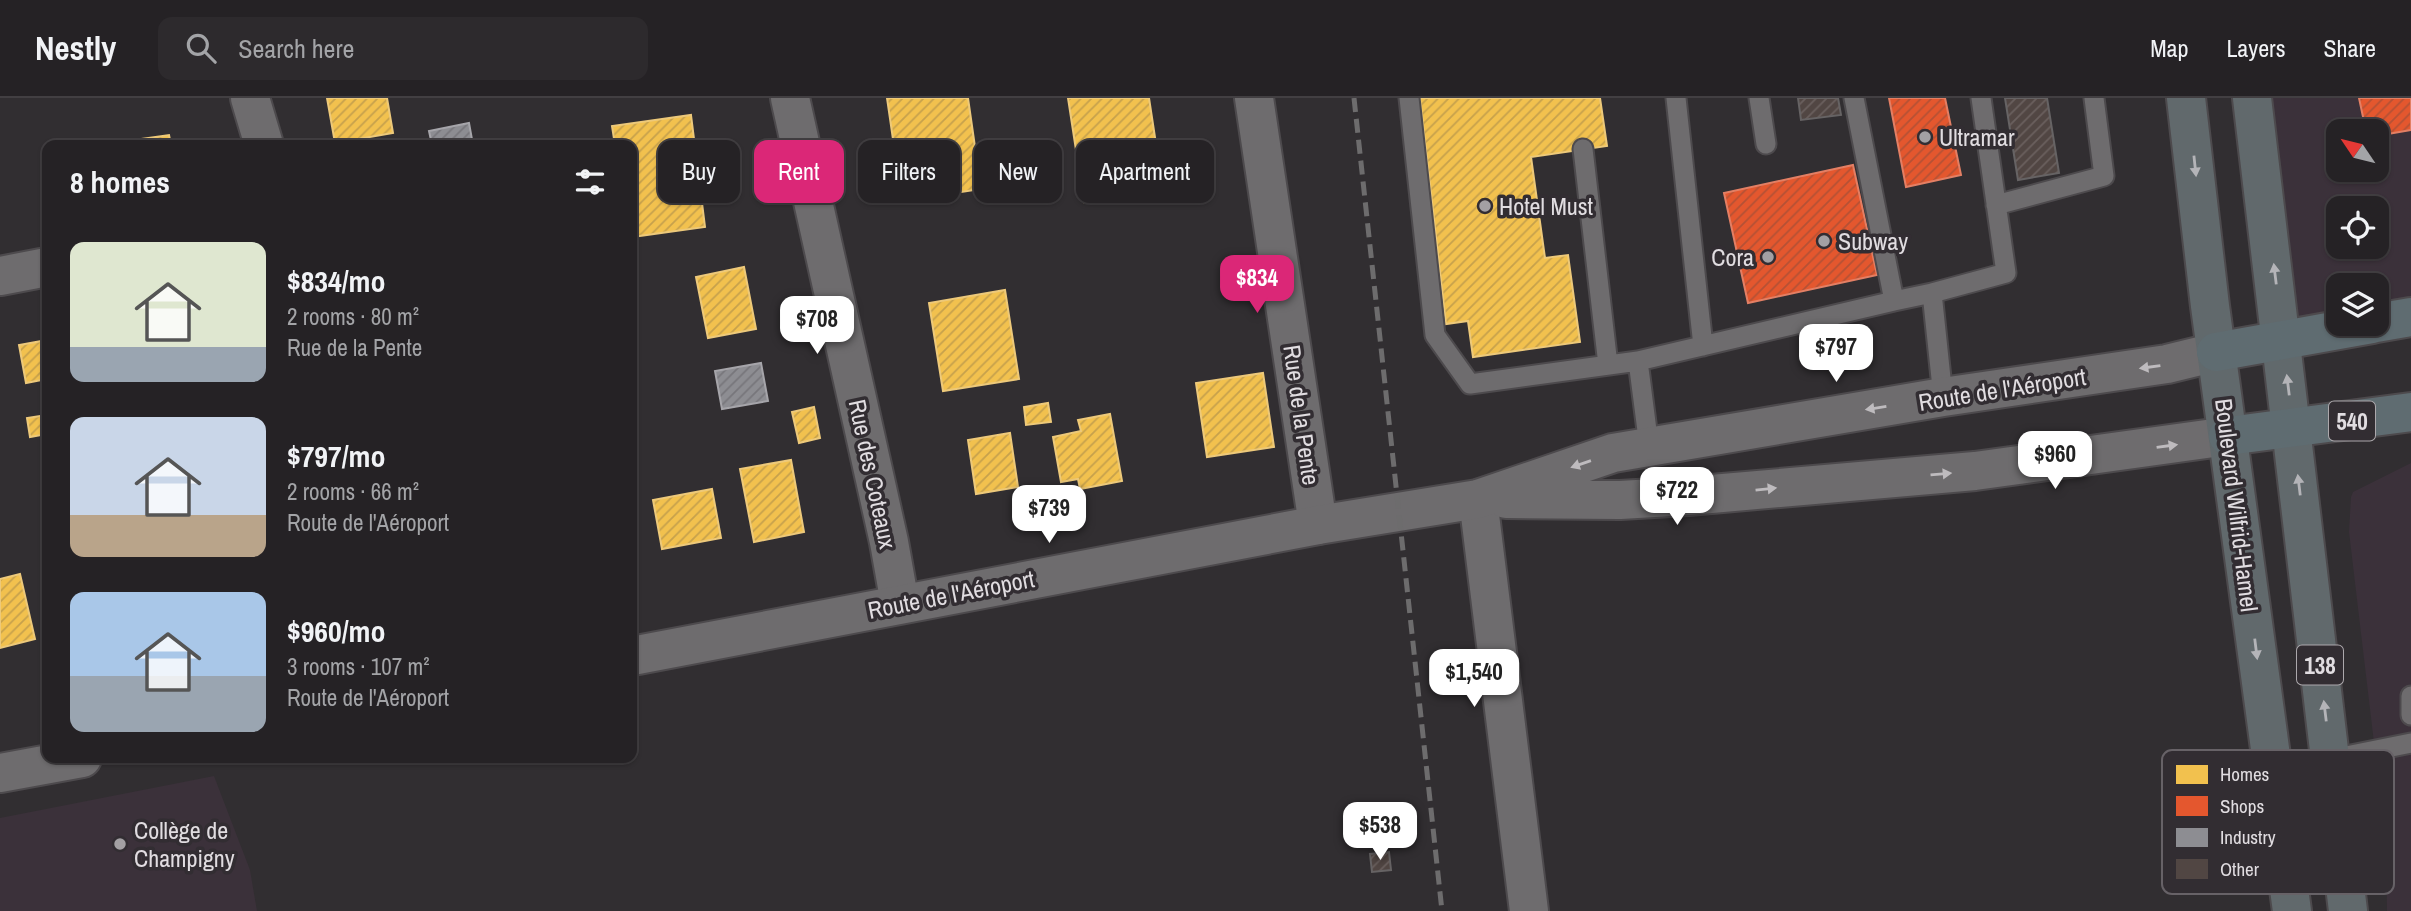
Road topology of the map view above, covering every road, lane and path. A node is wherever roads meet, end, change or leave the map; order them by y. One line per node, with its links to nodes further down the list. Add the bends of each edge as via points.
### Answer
1 (250, 98): 12 (main road)
2 (790, 98): 35 (main road, Rue des Coteaux)
3 (1254, 98): 34 (main road, Rue de la Pente)
4 (1409, 98): 27 (lane, via 1435,335 1470,384)
5 (1676, 98): 24 (lane)
6 (1759, 98): 13 (lane)
7 (1854, 98): 19 (lane)
8 (1980, 98): 15 (lane)
9 (2094, 98): 15 (lane, via 2104,176)
10 (2186, 98): 25 (main road, Boulevard Wilfrid-Hamel, one-way to 25)
11 (2252, 98): 23 (main road, 138, one-way to 11)
12 (263, 140)
13 (1766, 144)
14 (1583, 149): 27 (lane)
15 (1996, 205): 18 (lane, via 2006,273)
16 (42, 268): 17 (main road)
17 (0, 276)
18 (1932, 293): 19 (lane); 28 (lane)
19 (1894, 301): 24 (lane)
20 (2411, 317): 21 (highway, Route de l'Aéroport)
21 (2389, 321)
22 (2326, 333): 23 (highway, Route de l'Aéroport)
23 (2283, 342): 25 (highway, Route de l'Aéroport); 30 (main road, 138, one-way to 23)
24 (1703, 346): 26 (lane)
25 (2217, 352): 28 (main road, Route de l'Aéroport, one-way to 28, via 2167,364); 31 (main road, Boulevard Wilfrid-Hamel)
26 (1638, 361): 27 (lane); 32 (lane)
27 (1608, 365)
28 (1943, 397): 32 (main road, Route de l'Aéroport, one-way to 32)
29 (2411, 412): 30 (highway, 540)
30 (2293, 429): 31 (highway, Route de l'Aéroport / 540); 41 (main road, 138, one-way to 30)
31 (2228, 436): 33 (main road, Route de l'Aéroport, one-way to 31, via 1688,496 1975,471); 40 (main road, Boulevard Wilfrid-Hamel, one-way to 40)
32 (1648, 446): 33 (main road, Route de l'Aéroport, one-way to 33, via 1613,453)
33 (1478, 499): 34 (main road, Route de l'Aéroport); 45 (main road)
34 (1318, 525): 35 (main road, Route de l'Aéroport)
35 (900, 604): 36 (main road, Route de l'Aéroport)
36 (637, 655)
37 (2411, 696): 38 (lane)
38 (2411, 715)
39 (2411, 743): 42 (lane)
40 (2270, 750)
41 (2330, 750)
42 (2376, 750)
43 (55, 763): 44 (main road)
44 (0, 773)
45 (1529, 911)

